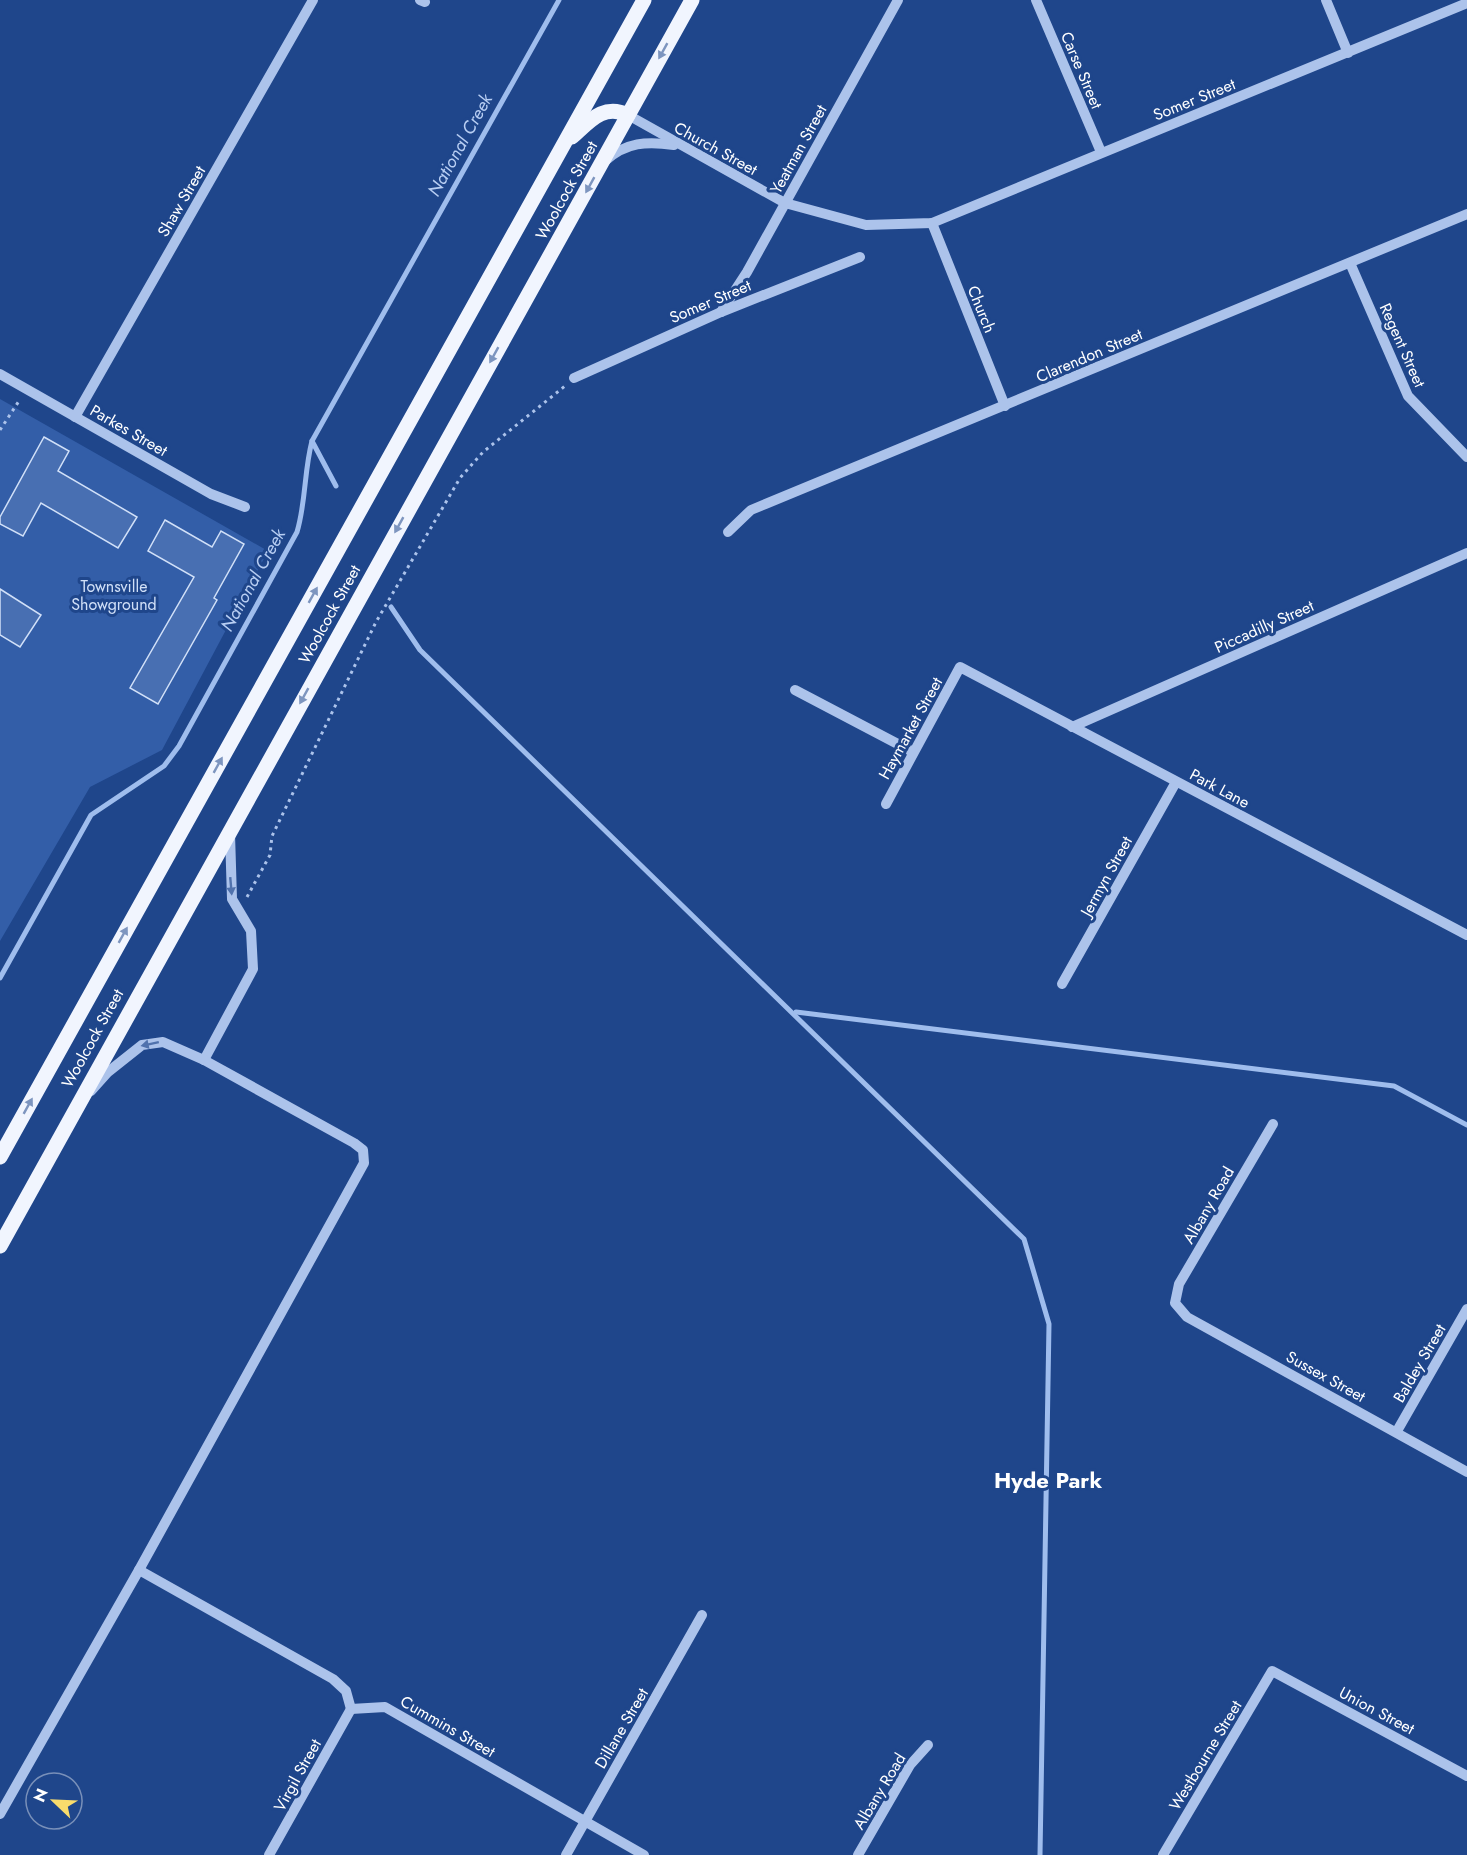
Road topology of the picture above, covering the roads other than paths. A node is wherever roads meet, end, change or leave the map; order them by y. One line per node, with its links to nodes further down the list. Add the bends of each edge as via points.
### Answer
1 (313, 0): 23 (street, Shaw Street)
2 (644, 0): 10 (main road, Woolcock Street)
3 (692, 0): 9 (main road, Woolcock Street, one-way to 9)
4 (898, 0): 14 (street, Yeatman Street)
5 (1036, 0): 12 (street, Carse Street)
6 (1326, 0): 8 (street)
7 (1467, 3): 8 (street, Somer Street)
8 (1348, 53): 12 (street, Somer Street)
9 (628, 115): 10 (main road, via 613,110 603,112); 11 (street, Church Street); 13 (main road, Woolcock Street)
10 (563, 146): 40 (main road, Woolcock Street, one-way to 10)
11 (686, 148): 13 (street, via 656,142 635,143); 14 (street, Church Street)
12 (1101, 152): 16 (street, Somer Street)
13 (602, 164): 34 (main road, Woolcock Street, one-way to 34)
14 (785, 203): 16 (street, Church Street, via 866,225); 19 (street, Yeatman Street)
15 (1467, 214): 18 (street, Clarendon Street)
16 (932, 223): 22 (street, Church)
17 (860, 257): 19 (street, Somer Street)
18 (1350, 263): 22 (street, Clarendon Street); 24 (street, Regent Street, via 1408,396)
19 (721, 312): 21 (street, Somer Street)
20 (0, 374): 23 (street, Parkes Street)
21 (574, 378)
22 (1005, 406): 26 (street, Clarendon Street, via 751,510)
23 (75, 417): 25 (street, Parkes Street, via 211,494)
24 (1467, 457)
25 (245, 507)
26 (728, 532)
27 (1467, 554): 30 (street, Piccadilly Street)
28 (960, 668): 30 (street, Park Lane); 31 (street, Haymarket Street)
29 (795, 690): 31 (street)
30 (1072, 726): 32 (street, Park Lane)
31 (913, 752): 33 (street, Haymarket Street)
32 (1176, 782): 35 (street, Park Lane); 36 (street, Jermyn Street)
33 (886, 804)
34 (230, 828): 37 (street, one-way to 37, via 232,900 250,932 253,969); 38 (main road, Woolcock Street)
35 (1465, 930)
36 (1062, 984)
37 (204, 1060): 38 (street, one-way to 38, via 163,1042 142,1045 108,1072); 46 (street, via 354,1143 363,1150 364,1163)
38 (70, 1116): 41 (main road, Woolcock Street)
39 (1273, 1124): 42 (street, Albany Road, via 1179,1284)
40 (0, 1157)
41 (0, 1246)
42 (1175, 1303): 44 (street, Sussex Street, via 1187,1317)
43 (1467, 1309): 44 (street, Baldey Street)
44 (1397, 1431): 45 (street, Sussex Street)
45 (1467, 1472)
46 (139, 1570): 49 (street, via 333,1679 345,1691); 52 (street)
47 (702, 1615): 53 (street, Dillane Street)
48 (1272, 1671): 51 (street, Union Street); 58 (street, Westbourne Street)
49 (351, 1709): 53 (street, Cummins Street, via 385,1707); 54 (street, Virgil Street)
50 (928, 1745): 57 (street, Albany Road, via 910,1765)
51 (1467, 1776)
52 (0, 1814)
53 (584, 1822): 55 (street, Dillane Street); 56 (street, Cummins Street)
54 (269, 1855)
55 (566, 1855)
56 (644, 1855)
57 (858, 1855)
58 (1163, 1855)

